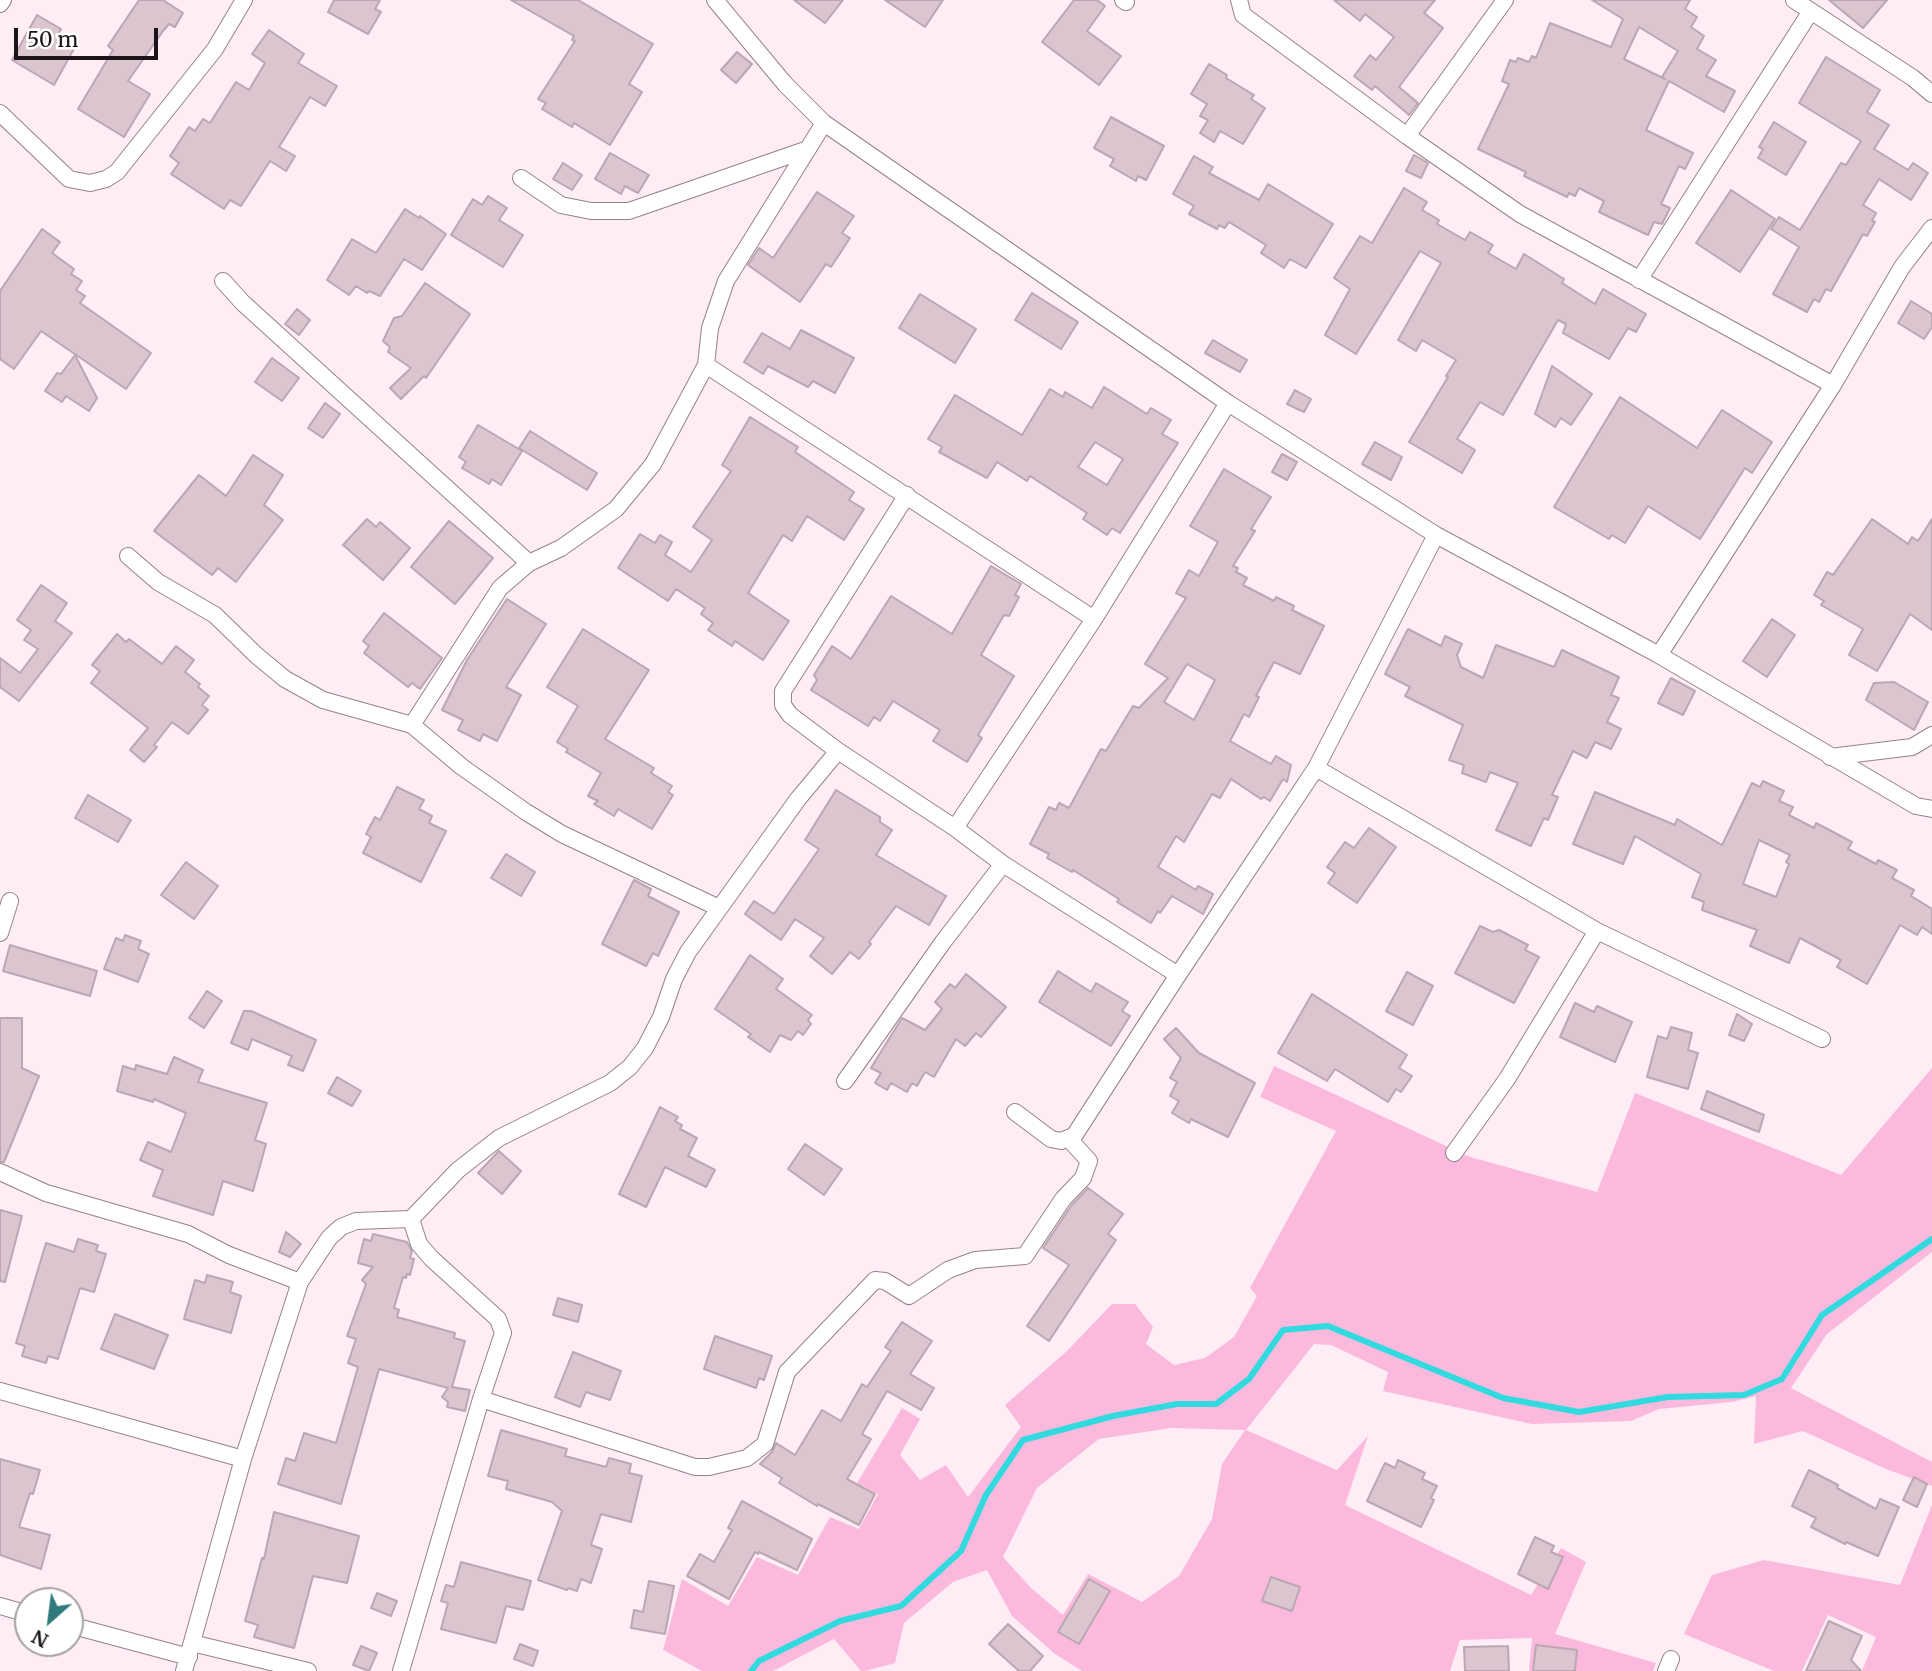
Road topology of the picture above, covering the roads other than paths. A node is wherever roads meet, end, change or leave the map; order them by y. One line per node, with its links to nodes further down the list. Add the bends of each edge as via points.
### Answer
1 (244, 0): 8 (street, via 215,49 117,172 106,179 90,183 69,179)
2 (715, 0): 9 (street, via 785,85)
3 (1239, 0): 10 (street, via 1243,15)
4 (1505, 0): 10 (street)
5 (1794, 0): 6 (street)
6 (1811, 12): 7 (street); 14 (street)
7 (1932, 94)
8 (0, 113)
9 (824, 123): 11 (street); 18 (street)
10 (1407, 136): 14 (street, via 1520,214)
11 (808, 149): 12 (street, via 629,211 561,205); 16 (street, via 726,281 710,328)
12 (521, 178)
13 (1932, 228): 17 (street, via 1902,267)
14 (1639, 280): 17 (street)
15 (223, 281): 22 (street)
16 (706, 365): 19 (street); 22 (street, via 653,464 616,509 561,548)
17 (1833, 385): 24 (street)
18 (1228, 403): 20 (street); 23 (street)
19 (907, 495): 23 (street); 27 (street, via 783,691 783,705 790,715)
20 (1436, 535): 24 (street); 29 (street)
21 (128, 556): 25 (street, via 158,582 215,615 285,679 323,700)
22 (529, 563): 25 (street, via 500,588)
23 (1094, 619): 31 (street)
24 (1659, 655): 28 (street)
25 (412, 725): 34 (street, via 462,766 562,834)
26 (1932, 735): 28 (street, via 1912,747)
27 (838, 751): 31 (street); 34 (street)
28 (1830, 757): 30 (street, via 1916,806)
29 (1316, 768): 35 (street); 37 (street)
30 (1932, 808)
31 (955, 828): 32 (street)
32 (1003, 864): 37 (street); 39 (street)
33 (10, 901): 36 (street)
34 (719, 908): 44 (street, via 688,953 661,1017 630,1067 610,1083 499,1138 458,1170)
35 (1597, 931): 38 (street); 42 (street, via 1507,1079)
36 (0, 933)
37 (1178, 975): 41 (street)
38 (1822, 1039)
39 (845, 1082)
40 (1015, 1112): 41 (street, via 1051,1139)
41 (1069, 1139): 47 (street, via 1089,1161 1083,1178 1063,1199 1026,1256 975,1260 948,1269 909,1296 875,1280 787,1372 765,1444 747,1458 695,1467)
42 (1454, 1153)
43 (0, 1172): 45 (street, via 46,1193 188,1234)
44 (411, 1219): 45 (street, via 356,1221 341,1227); 47 (street, via 419,1244 430,1258 502,1325 503,1339)
45 (299, 1282): 48 (street)
46 (0, 1391): 48 (street)
47 (481, 1399): 52 (street)
48 (243, 1460): 50 (street)
49 (84, 1629): 50 (street)
50 (188, 1657): 51 (street)
51 (308, 1671)
52 (401, 1671)

